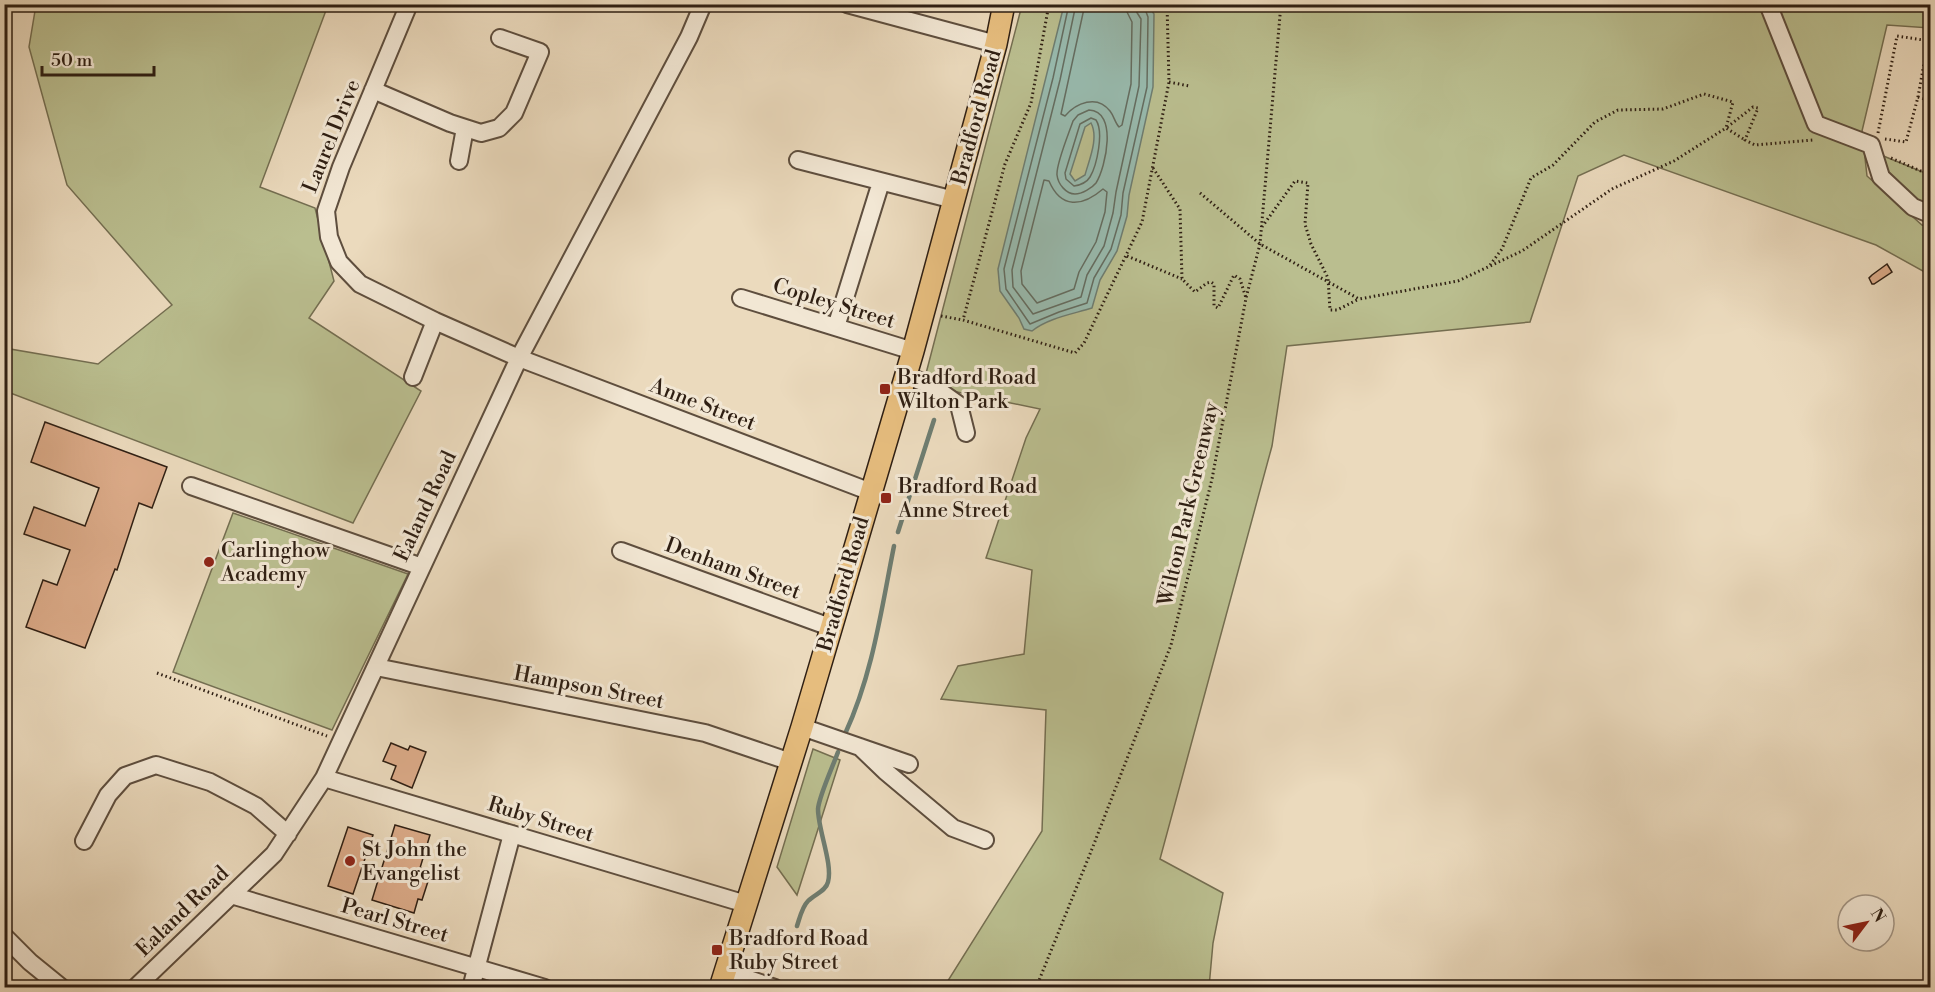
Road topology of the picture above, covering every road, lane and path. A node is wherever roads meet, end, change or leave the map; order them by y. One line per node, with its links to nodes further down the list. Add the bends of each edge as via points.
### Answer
1 (409, 4): 14 (street, Laurel Drive)
2 (703, 4): 41 (street, Ealand Road)
3 (847, 4): 11 (street)
4 (1004, 4): 11 (main road, Bradford Road)
5 (1049, 4): 31 (path, via 1031,103 1005,164 963,320 1075,353 1084,343)
6 (1167, 4): 12 (path)
7 (1281, 4): 30 (path, Wilton Park Greenway)
8 (1768, 4): 21 (street, via 1816,124)
9 (500, 38): 17 (street, via 540,52 537,62 514,113 499,128 481,133)
10 (1929, 41): 15 (path); 15 (path, via 1897,36 1877,137 1906,142)
11 (996, 44): 28 (main road, Bradford Road)
12 (1169, 82): 13 (path); 24 (path)
13 (1189, 86)
14 (373, 90): 17 (street); 38 (street, Laurel Drive, via 326,211 329,237 339,262 360,284)
15 (1918, 97): 16 (path)
16 (1930, 101)
17 (465, 128): 23 (street)
18 (1726, 128): 19 (path); 19 (path, via 1753,107 1758,108); 32 (path, via 1674,161 1611,189 1522,251); 32 (path, via 1733,102 1704,94 1663,109 1618,110 1595,122 1553,165 1531,178 1502,249)
19 (1745, 140): 20 (path, via 1755,145)
20 (1813, 140)
21 (1871, 145): 25 (path, via 1881,155); 29 (street, via 1881,177 1913,207)
22 (798, 160): 26 (street)
23 (459, 161)
24 (1153, 168): 31 (path, via 1142,222); 33 (path, via 1180,209)
25 (1930, 176)
26 (881, 182): 28 (street); 39 (street)
27 (1200, 193): 30 (path)
28 (954, 200): 40 (main road, Bradford Road)
29 (1930, 214)
30 (1260, 244): 34 (path); 34 (path, via 1263,225 1295,181 1308,183 1305,224); 36 (path, Wilton Park Greenway)
31 (1127, 256): 33 (path)
32 (1489, 267): 37 (path, via 1458,281)
33 (1182, 279): 36 (path, via 1195,292 1207,283 1214,284 1214,306 1218,308 1234,275 1240,279)
34 (1328, 281): 37 (path); 37 (path, via 1330,310)
35 (741, 298): 39 (street, Copley Street)
36 (1246, 298): 72 (path, Wilton Park Greenway, via 1212,479 1171,645)
37 (1359, 299)
38 (435, 321): 41 (street, Laurel Drive); 43 (street)
39 (836, 327): 40 (street, Copley Street)
40 (913, 351): 42 (main road, Bradford Road)
41 (519, 358): 46 (street, Anne Street); 48 (street, Ealand Road)
42 (906, 376): 44 (street, via 932,385 959,405); 46 (main road, Bradford Road)
43 (413, 377)
44 (966, 433)
45 (191, 486): 48 (street)
46 (870, 492): 49 (main road, Bradford Road)
47 (621, 551): 49 (street, Denham Street)
48 (422, 567): 50 (street, Ealand Road)
49 (830, 627): 52 (main road, Bradford Road)
50 (376, 667): 53 (street, Ealand Road); 55 (street, Hampson Street, via 705,733)
51 (158, 673): 53 (path)
52 (802, 727): 54 (street); 55 (main road, Bradford Road)
53 (341, 741): 57 (street, Ealand Road)
54 (860, 747): 56 (street); 60 (street, via 953,828)
55 (791, 762): 63 (main road, Bradford Road)
56 (909, 764)
57 (324, 778): 58 (street, Ealand Road); 59 (street, Ruby Street)
58 (288, 834): 61 (street, via 256,806 210,782 156,765 125,776 108,795); 62 (street, Ealand Road, via 274,854)
59 (512, 834): 63 (street, Ruby Street); 65 (street)
60 (985, 840)
61 (84, 841)
62 (231, 895): 65 (street, Pearl Street); 68 (street, Ealand Road)
63 (746, 904): 66 (main road, Bradford Road)
64 (4, 936): 67 (street)
65 (477, 968): 69 (street); 70 (street, Pearl Street)
66 (723, 979): 71 (street)
67 (62, 987)
68 (135, 987)
69 (471, 987)
70 (545, 987)
71 (775, 987)
72 (1036, 987)

